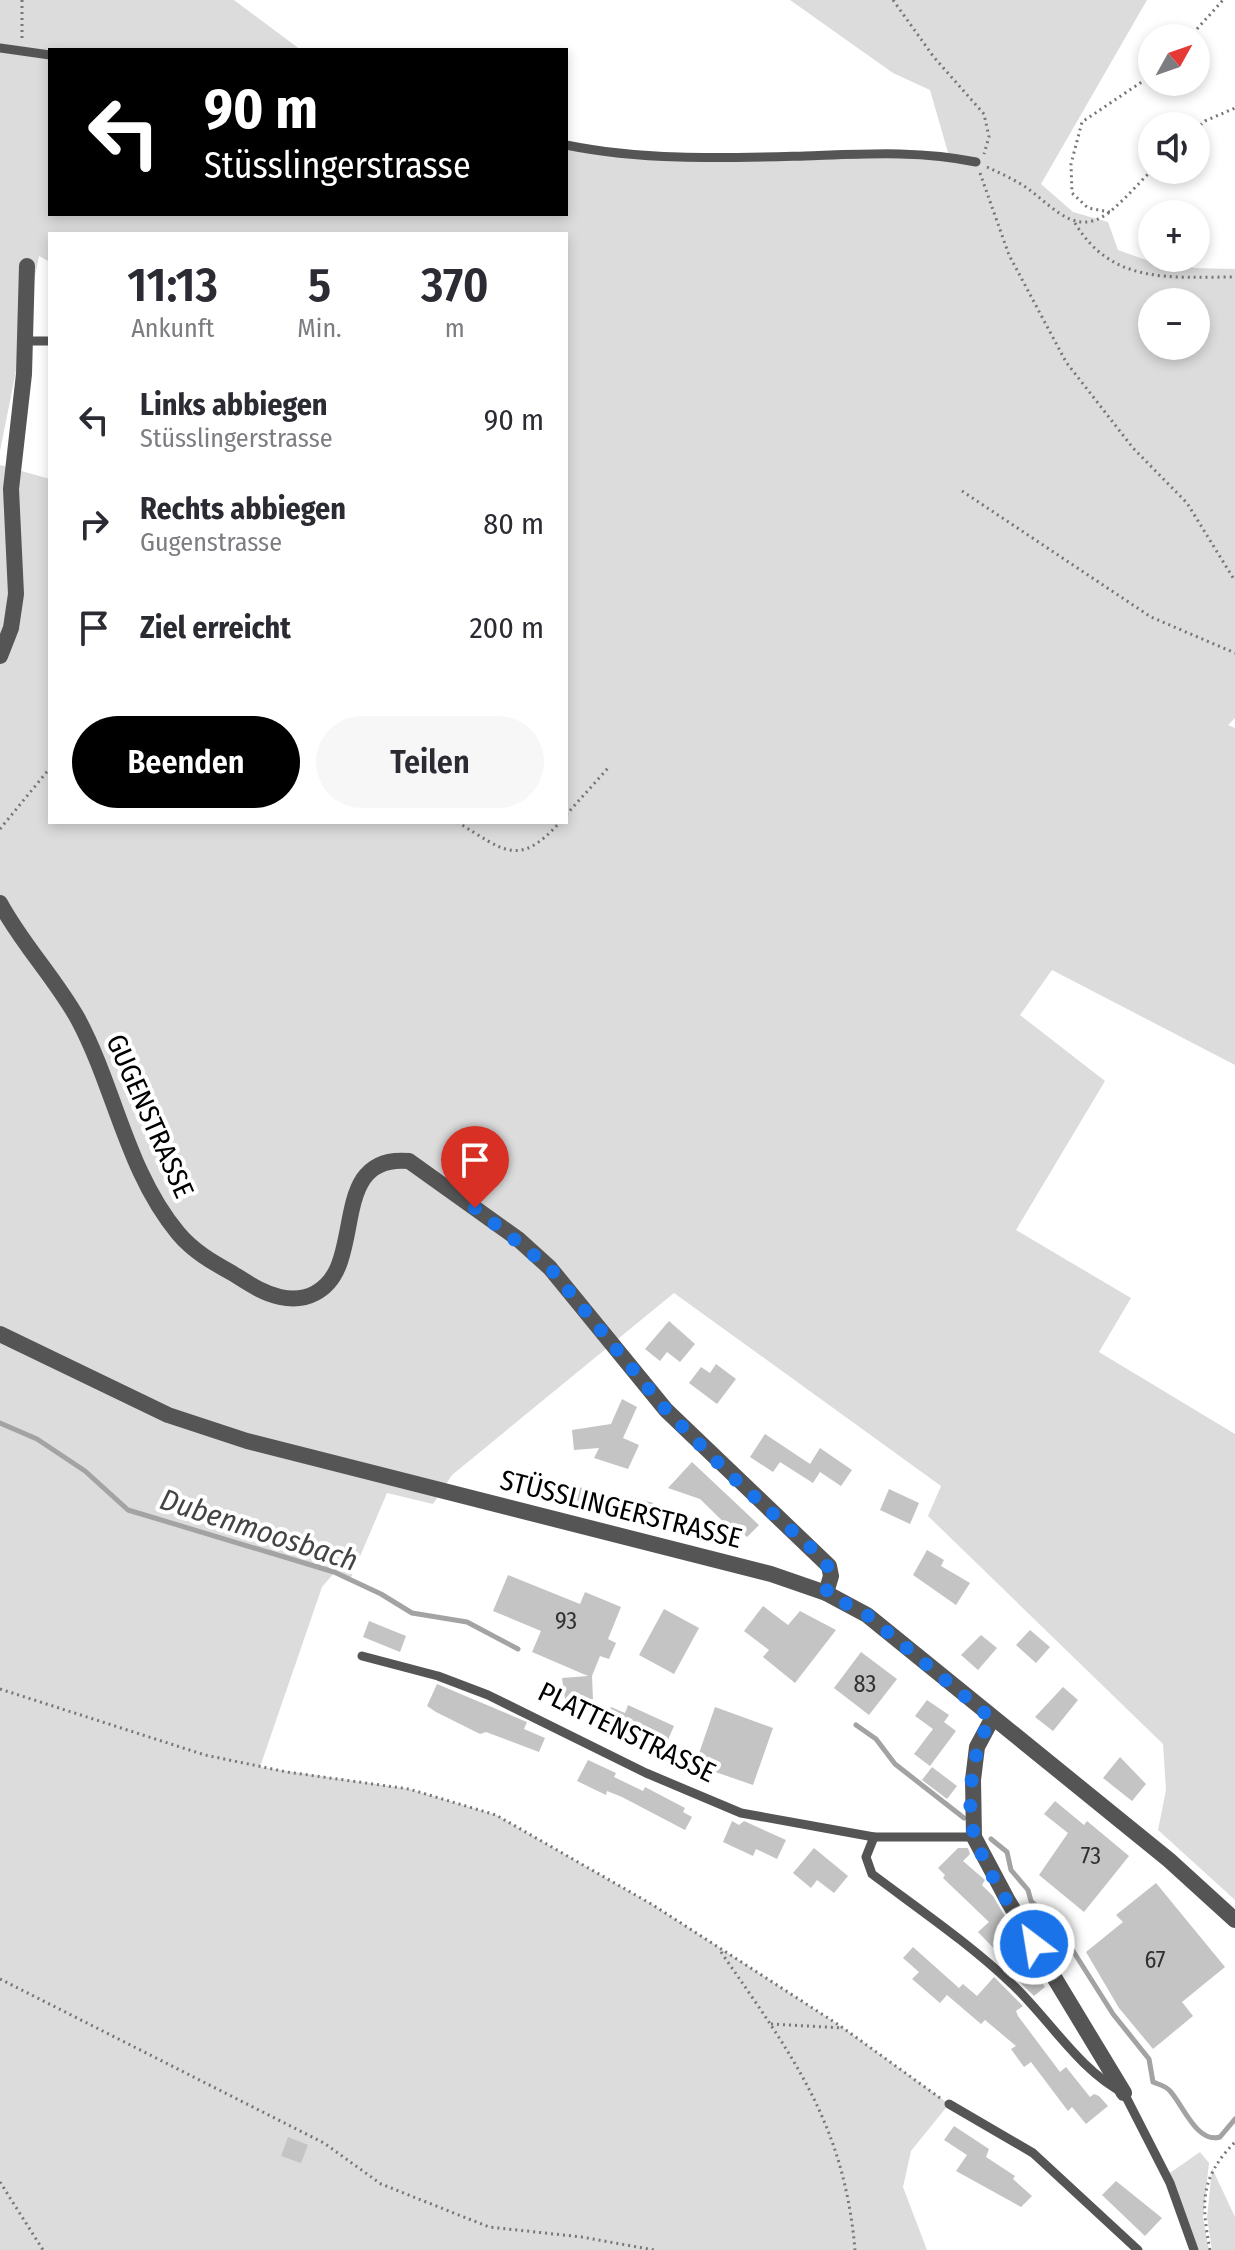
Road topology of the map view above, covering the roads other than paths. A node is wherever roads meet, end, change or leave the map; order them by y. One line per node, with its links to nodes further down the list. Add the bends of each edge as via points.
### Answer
1 (0, 48): 2 (lane)
2 (48, 55)
3 (568, 145): 4 (lane, via 644,156 721,159 899,152)
4 (976, 162)
5 (27, 266): 6 (street)
6 (25, 341): 7 (lane); 8 (street, via 11,489 16,594)
7 (48, 341)
8 (0, 656)
9 (0, 903): 11 (street, GUGENSTRASSE, via 79,1021 159,1205 201,1255 266,1294 294,1300 315,1295 333,1279 343,1257 359,1185 369,1169 389,1159 409,1161 550,1268 666,1410 829,1566)
10 (0, 1334): 11 (street, STÜSSLINGERSTRASSE, via 168,1415 247,1441 771,1574)
11 (826, 1593): 13 (street, STÜSSLINGERSTRASSE, via 867,1615)
12 (362, 1656): 14 (lane, PLATTENSTRASSE, via 488,1695 713,1803 792,1824)
13 (992, 1719): 15 (street, via 977,1747); 16 (street, STÜSSLINGERSTRASSE, via 1169,1860)
14 (874, 1837): 15 (lane, PLATTENSTRASSE); 17 (lane, via 866,1857 872,1874 1013,1985 1083,2060)
15 (974, 1837): 17 (street)
16 (1235, 1920)
17 (1124, 2093): 20 (lane, via 1163,2169)
18 (949, 2104): 19 (lane, via 1033,2153)
19 (1138, 2250)
20 (1194, 2250)

